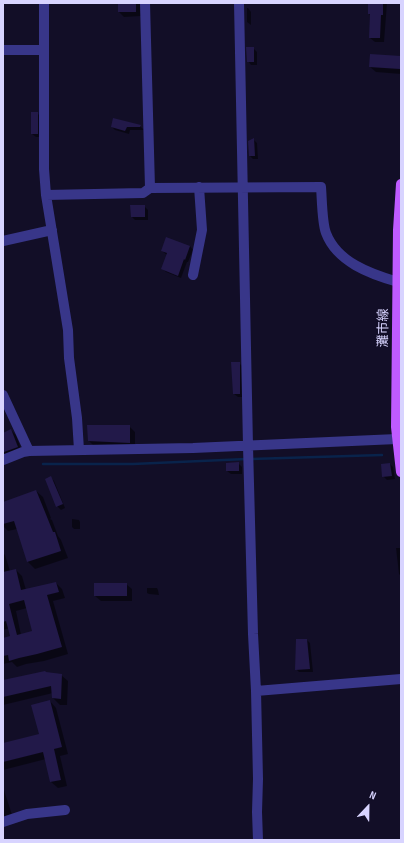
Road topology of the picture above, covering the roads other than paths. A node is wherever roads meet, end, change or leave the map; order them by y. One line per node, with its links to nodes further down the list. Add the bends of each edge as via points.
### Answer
1 (44, 3): 5 (street)
2 (145, 3): 8 (street)
3 (239, 3): 9 (street)
4 (3, 50): 5 (street)
5 (44, 50): 10 (street)
6 (401, 184): 14 (main road, 灘市線)
7 (199, 187): 8 (street); 9 (street); 13 (street, via 202,230)
8 (150, 188): 10 (street, via 143,192)
9 (242, 188): 14 (street, via 321,187 326,233 337,252 359,268); 17 (street)
10 (46, 195): 11 (street)
11 (52, 230): 12 (street); 18 (street, via 68,330)
12 (3, 241)
13 (193, 275)
14 (398, 282): 16 (main road, 灘市線)
15 (3, 395): 19 (street)
16 (397, 439): 17 (street); 21 (main road, 灘市線)
17 (248, 446): 18 (street); 23 (street)
18 (79, 450): 19 (street)
19 (29, 451): 20 (street)
20 (3, 460)
21 (401, 472)
22 (401, 679): 23 (street)
23 (256, 691): 26 (street)
24 (65, 810): 25 (street, via 27,814)
25 (3, 822)
26 (258, 840)

